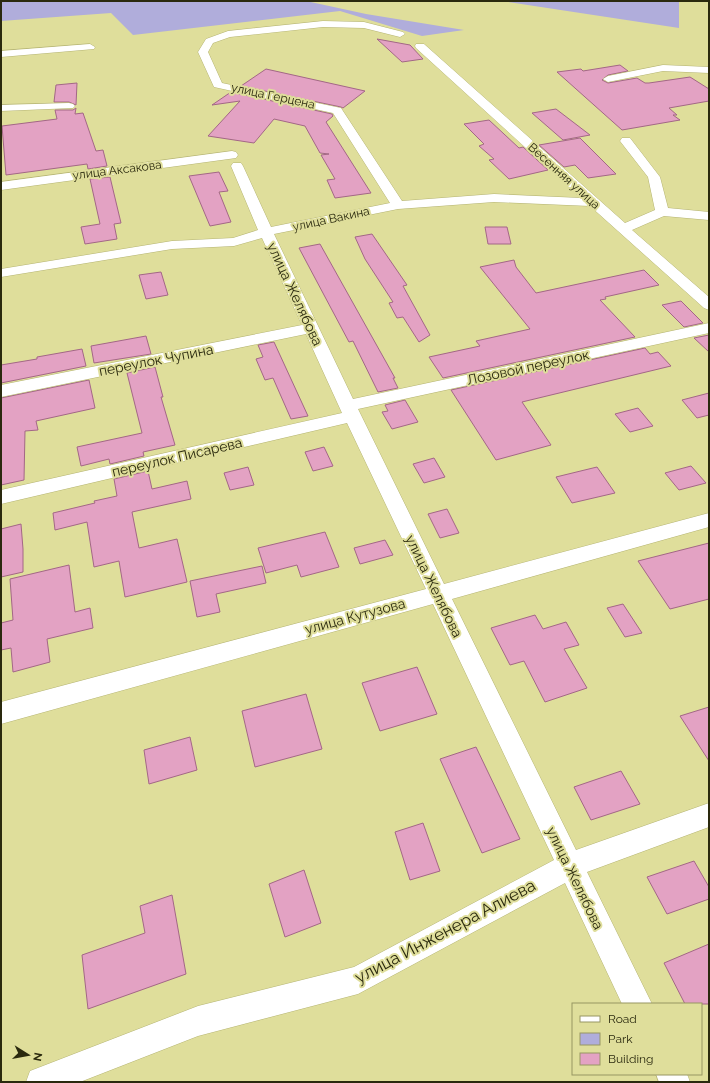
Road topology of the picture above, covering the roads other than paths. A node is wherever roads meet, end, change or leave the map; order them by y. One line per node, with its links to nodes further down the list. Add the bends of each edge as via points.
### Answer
1 (400, 34): 13 (street, улица Герцена, via 364,25 323,24 228,34 209,41 203,52 218,85 337,110)
2 (420, 46): 12 (street, Весенняя улица)
3 (90, 47): 4 (street)
4 (1, 54)
5 (709, 70): 6 (street, via 663,68)
6 (608, 79)
7 (69, 106): 8 (street)
8 (1, 108)
9 (626, 141): 14 (street, via 654,177)
10 (235, 161): 11 (street, улица Аксакова); 17 (street, улица Желябова)
11 (1, 186)
12 (592, 202): 13 (street, улица Вакина, via 494,198); 16 (street, Весенняя улица)
13 (398, 205): 17 (street, улица Вакина)
14 (662, 212): 15 (street); 16 (street)
15 (709, 216)
16 (623, 230): 19 (street, Весенняя улица)
17 (266, 232): 18 (street, улица Вакина, via 234,242 172,245); 20 (street, улица Желябова)
18 (1, 273)
19 (709, 305)
20 (312, 328): 22 (street, переулок Чупина); 23 (street, улица Желябова)
21 (709, 328): 23 (street, Лозовой переулок)
22 (1, 391)
23 (350, 411): 24 (street, переулок Писарева); 26 (street, улица Желябова)
24 (1, 497)
25 (709, 520): 26 (street, улица Кутузова)
26 (438, 594): 27 (street, улица Кутузова); 29 (street, улица Желябова)
27 (1, 713)
28 (709, 815): 29 (street, улица Инженера Алиева)
29 (569, 866): 30 (street, улица Желябова); 31 (street, улица Инженера Алиева, via 358,980 198,1021)
30 (637, 1003)
31 (41, 1082)

